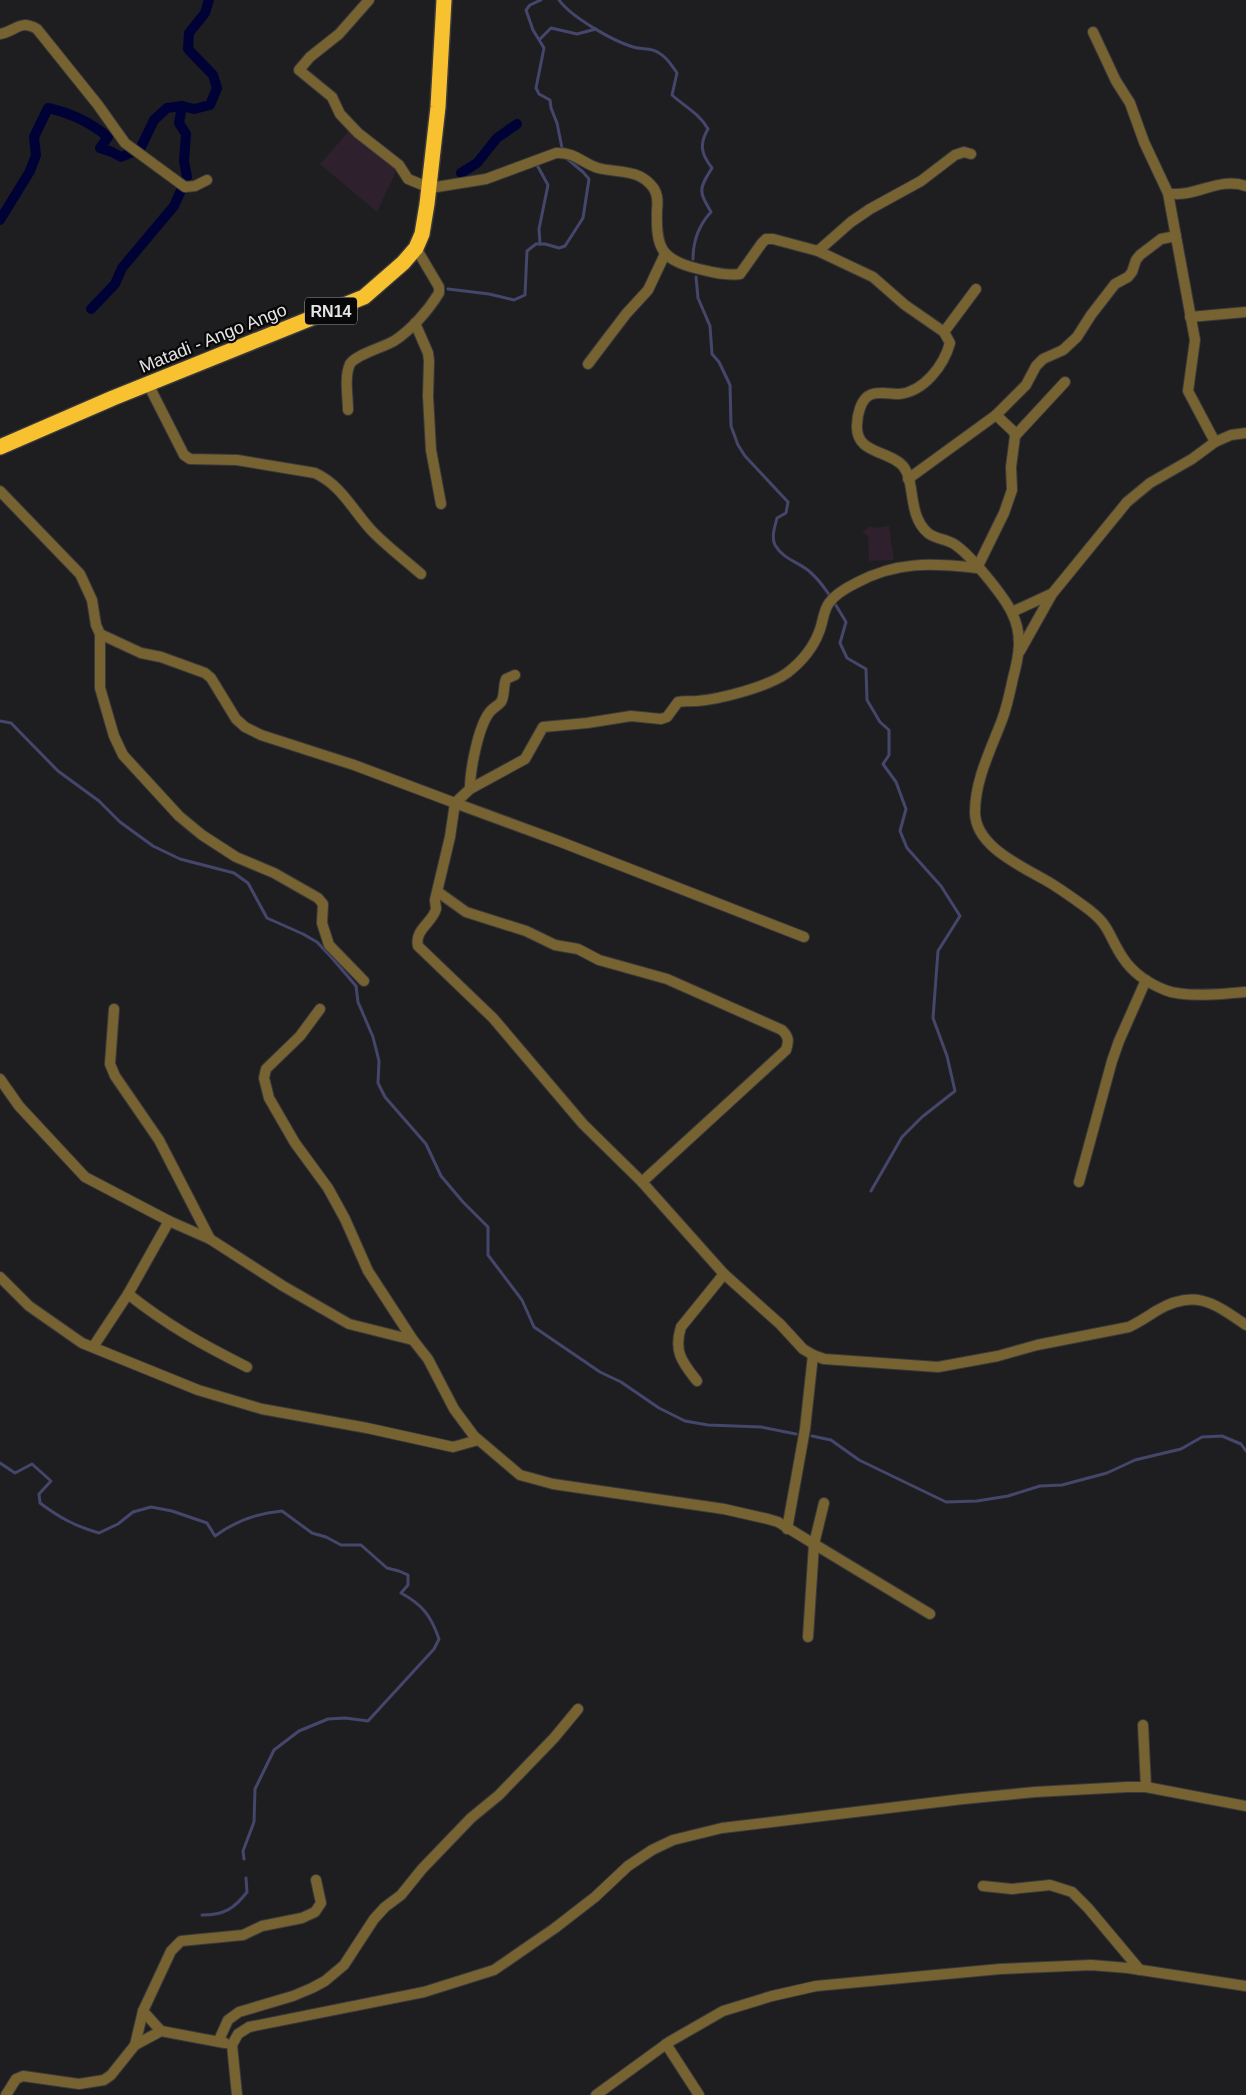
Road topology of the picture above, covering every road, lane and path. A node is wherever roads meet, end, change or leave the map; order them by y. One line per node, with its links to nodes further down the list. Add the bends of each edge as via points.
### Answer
1 (369, 0): 8 (street, via 299,70 332,97 340,114 399,165 408,179)
2 (444, 0): 8 (highway, Matadi - Ango Ango / RN14)
3 (1094, 32): 9 (street, via 1116,81 1130,103)
4 (0, 34): 6 (street, via 23,24 37,29 125,143 185,186 195,186)
5 (971, 154): 12 (street, via 956,155 921,181 870,209)
6 (207, 180)
7 (1246, 186): 9 (street, via 1239,183 1207,187 1178,196)
8 (430, 188): 11 (highway, Matadi - Ango Ango / RN14, via 422,234); 13 (street, via 486,179 556,153 567,153 592,166 640,176 652,186 658,198 659,243)
9 (1168, 193): 10 (street)
10 (1176, 236): 16 (street); 23 (street, via 1161,239 1140,255 1132,272 1115,284 1077,337 1063,350 1036,366 1026,384)
11 (416, 248): 17 (street, via 439,288 435,300); 21 (highway, Matadi - Ango Ango / RN14, via 391,276 364,297)
12 (818, 251): 13 (street, via 766,239 740,274 733,275 688,266); 18 (street, via 880,282 905,305)
13 (665, 254): 19 (street, via 648,290)
14 (976, 289): 18 (street)
15 (1246, 312): 16 (street)
16 (1190, 317): 26 (street, via 1195,340 1188,391)
17 (415, 323): 22 (street, via 396,340 354,359 347,376); 30 (street, via 430,361 431,450)
18 (944, 332): 28 (street, via 950,343 947,355 924,382 909,392 872,394 860,409 857,425 860,440 866,447 900,463)
19 (588, 364)
20 (1065, 382): 25 (street)
21 (148, 384): 27 (highway, Matadi - Ango Ango / RN14); 32 (street, via 184,455 190,459 236,460 327,479 374,533)
22 (348, 410)
23 (996, 415): 25 (street); 28 (street)
24 (1246, 433): 26 (street)
25 (1015, 436): 31 (street, via 1012,490)
26 (1215, 442): 33 (street, via 1150,483 1127,502)
27 (0, 447)
28 (908, 479): 31 (street, via 919,522 935,537 961,548)
29 (0, 490): 35 (street, via 80,574 92,600)
30 (441, 504)
31 (977, 568): 34 (street, via 1001,594); 38 (street, via 916,564 875,573 828,604 812,647 786,674 724,696 678,702 667,717 661,719 631,716 543,727 525,759)
32 (421, 574)
33 (1052, 594): 34 (street); 36 (street)
34 (1012, 612): 36 (street, via 1018,628)
35 (100, 634): 39 (street, via 141,653 161,656 204,673 211,678 236,719 261,735 354,765); 43 (street, via 100,688 114,736 124,755 179,816 202,835 318,898 323,904 322,923 328,945)
36 (1020, 652): 42 (street, via 1003,718 982,769 975,812 977,827 994,848 1099,917 1124,960)
37 (515, 675): 38 (street, via 506,679 501,703 486,718 472,760)
38 (470, 789): 39 (street)
39 (454, 803): 40 (street); 41 (street)
40 (438, 892): 48 (street, via 435,910 418,938 418,946 493,1018 583,1124); 48 (street, via 466,912 526,931 555,945 578,949 599,960 667,979 782,1030 788,1036 786,1050)
41 (804, 938)
42 (1146, 980): 44 (street, via 1167,992 1214,995); 49 (street, via 1112,1061)
43 (364, 981)
44 (1246, 992)
45 (114, 1009): 51 (street, via 110,1064 115,1076 159,1140)
46 (320, 1009): 56 (street, via 300,1036 266,1069 264,1078 269,1098 295,1143 328,1188 368,1271)
47 (0, 1079): 50 (street, via 19,1106 85,1177)
48 (642, 1182): 52 (street)
49 (1079, 1182)
50 (169, 1221): 51 (street); 54 (street)
51 (210, 1239): 56 (street, via 349,1324)
52 (724, 1274): 58 (street); 60 (street, via 682,1327 678,1337 681,1361)
53 (0, 1277): 57 (street, via 30,1306 82,1343)
54 (128, 1294): 57 (street); 59 (street, via 188,1337)
55 (1246, 1325): 58 (street, via 1213,1303 1200,1299 1168,1306 1129,1327 938,1367 824,1359)
56 (413, 1340): 61 (street, via 428,1359 454,1409)
57 (93, 1347): 61 (street, via 198,1390 262,1409 453,1447)
58 (813, 1355): 63 (street, via 805,1429)
59 (247, 1367)
60 (697, 1381)
61 (478, 1440): 63 (street, via 520,1475 553,1484 724,1509 778,1522)
62 (824, 1503): 64 (street)
63 (787, 1529): 64 (street)
64 (814, 1544): 65 (street); 66 (street)
65 (930, 1614)
66 (808, 1637)
67 (578, 1710): 77 (street, via 499,1796 471,1818 401,1895 374,1919 344,1966 312,1988 239,2012 228,2020)
68 (1143, 1725): 69 (street)
69 (1146, 1787): 70 (street); 80 (street, via 972,1798 722,1828 673,1840 628,1866 561,1922 494,1970 424,1992 249,2027 238,2034)
70 (1246, 1806)
71 (316, 1880): 75 (street, via 321,1903 309,1915 262,1926 243,1935 176,1944)
72 (983, 1886): 73 (street, via 1012,1889 1050,1884 1072,1892)
73 (1140, 1970): 74 (street); 78 (street, via 1091,1965 1000,1969 816,1986 723,2011)
74 (1246, 1986)
75 (143, 2011): 76 (street); 79 (street)
76 (161, 2031): 77 (street); 79 (street)
77 (219, 2040): 80 (street)
78 (666, 2044): 83 (street); 84 (street)
79 (135, 2045): 81 (street, via 104,2080 79,2084 23,2076 16,2079)
80 (232, 2046): 82 (street)
81 (6, 2095)
82 (237, 2095)
83 (596, 2095)
84 (699, 2095)

